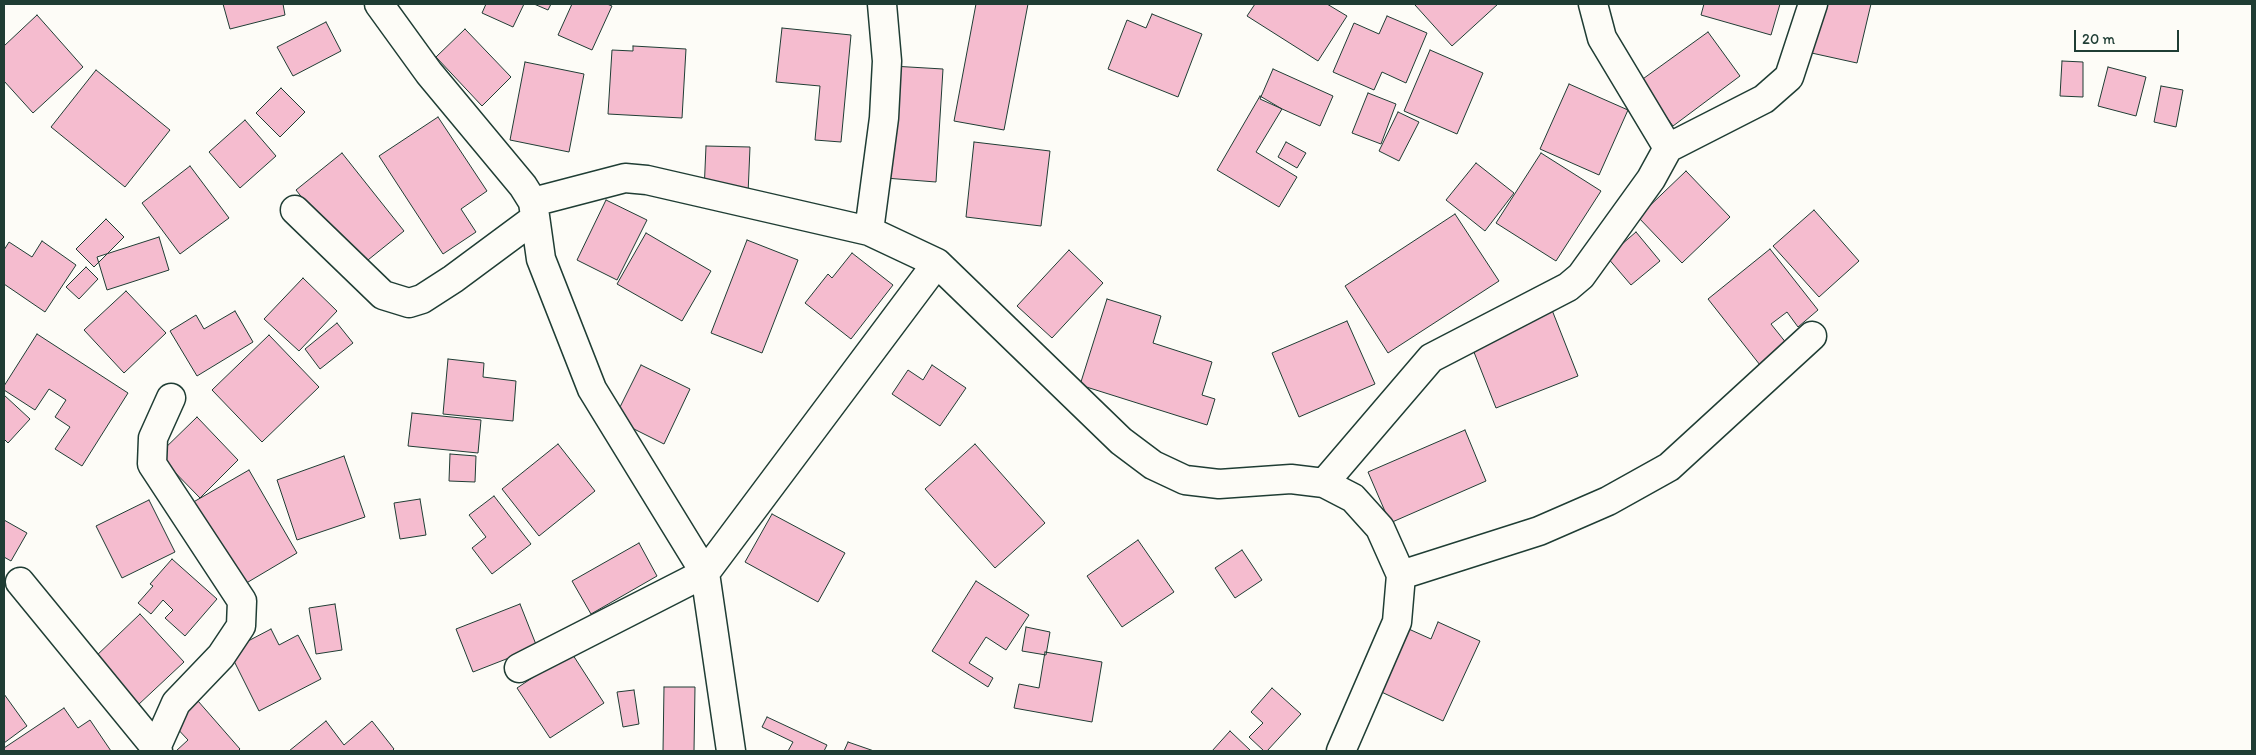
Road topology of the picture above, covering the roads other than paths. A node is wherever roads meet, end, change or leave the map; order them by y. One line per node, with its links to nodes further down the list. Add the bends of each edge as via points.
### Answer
1 (379, 4): 7 (street, via 430,73 517,179)
2 (882, 4): 8 (street, via 887,70)
3 (1593, 4): 5 (street, via 1602,38)
4 (1813, 4): 5 (street, via 1789,77 1764,99)
5 (1668, 148): 12 (street, via 1651,179 1581,276 1568,287 1431,358)
6 (295, 210): 7 (street, via 383,295 409,303 422,300 453,279)
7 (534, 210): 8 (street, via 625,178); 13 (street, via 541,259 592,389)
8 (869, 231): 9 (street)
9 (937, 263): 12 (street, via 1121,441 1153,465 1185,480 1219,484 1292,479); 13 (street)
10 (1812, 336): 14 (street, via 1669,467 1608,501 1539,531)
11 (171, 398): 17 (street, via 153,438 152,464 242,601 241,626 221,656 176,703)
12 (1324, 483): 14 (street, via 1353,498 1380,528)
13 (705, 573): 16 (street); 18 (street)
14 (1402, 575): 19 (street, via 1397,622)
15 (20, 582): 17 (street)
16 (519, 668)
17 (157, 750)
18 (731, 751)
19 (1341, 751)

